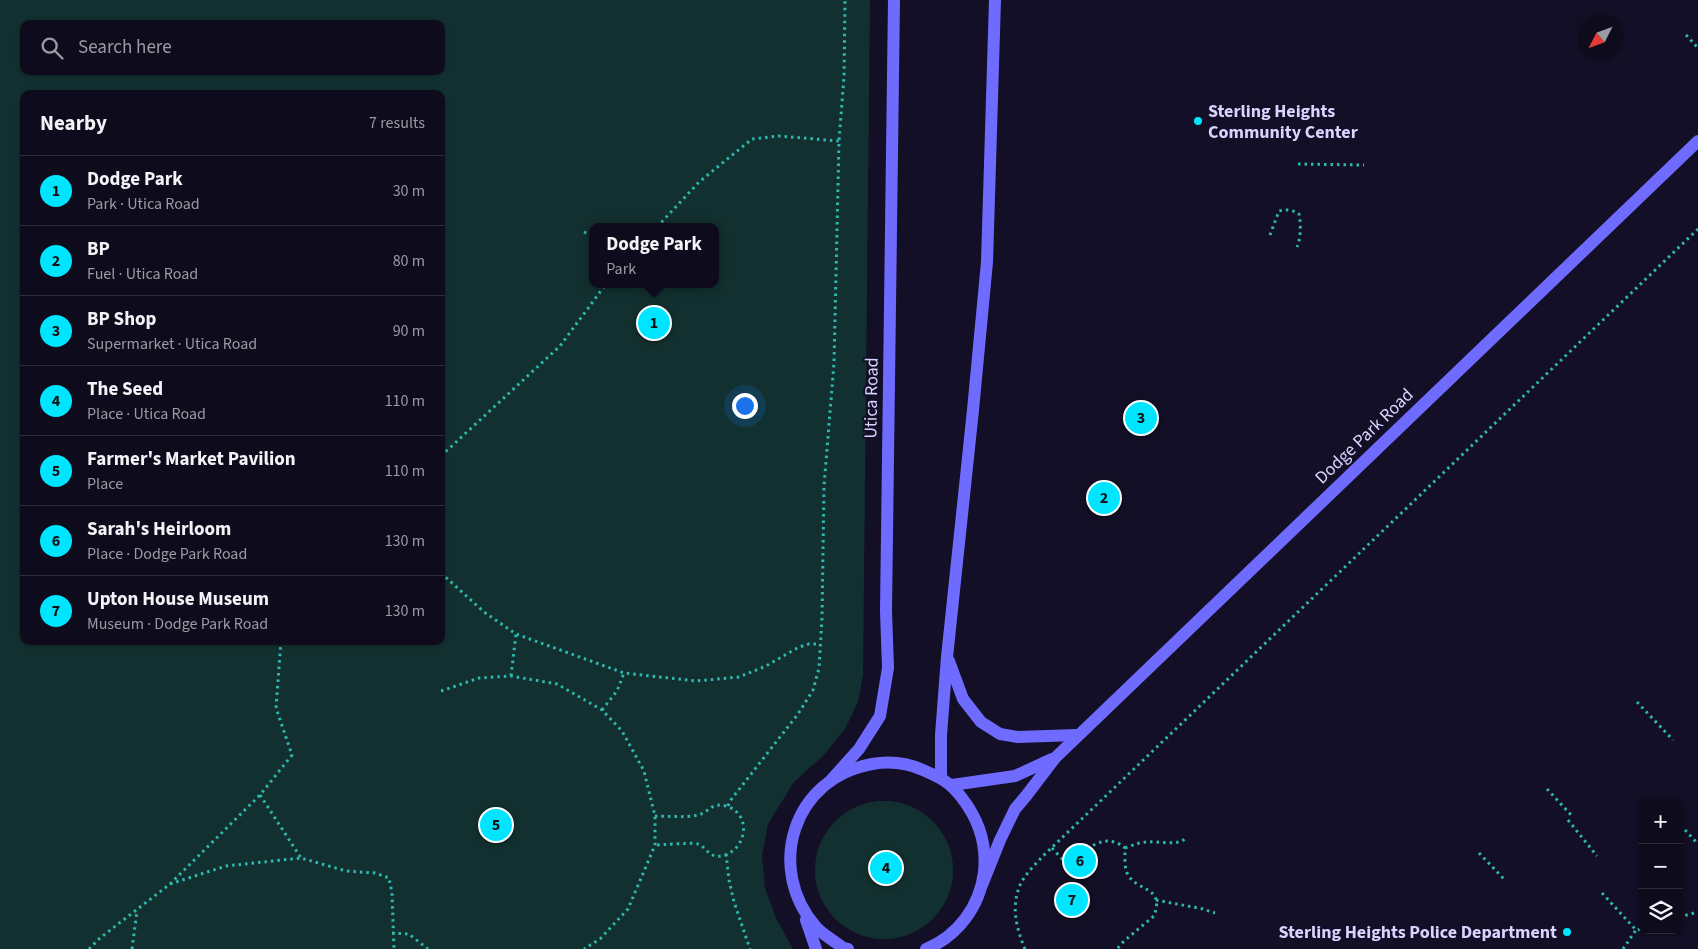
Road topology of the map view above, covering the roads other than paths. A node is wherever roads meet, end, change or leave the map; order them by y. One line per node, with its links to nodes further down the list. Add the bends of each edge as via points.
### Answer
1 (894, 0): 7 (street, Utica Road, via 886,611 888,668 880,716 859,749)
2 (995, 0): 4 (street, via 987,262)
3 (1698, 141): 5 (street, Dodge Park Road)
4 (947, 657): 5 (street, via 963,699 981,722 1000,734 1018,737); 8 (street, via 941,735)
5 (1077, 735): 6 (street, Dodge Park Road)
6 (1055, 758): 8 (street, Dodge Park Road, via 1015,776); 9 (street, Dodge Park Road, via 1015,809)
7 (832, 779): 8 (street, via 857,767 884,762 912,765); 10 (street, via 811,798 796,823 790,850 791,878)
8 (946, 781): 9 (street, via 972,811 982,835 986,860)
9 (982, 885): 11 (street, via 973,909 958,929)
10 (800, 905): 12 (street); 13 (street, via 817,928)
11 (933, 947)
12 (816, 949)
13 (848, 949)

